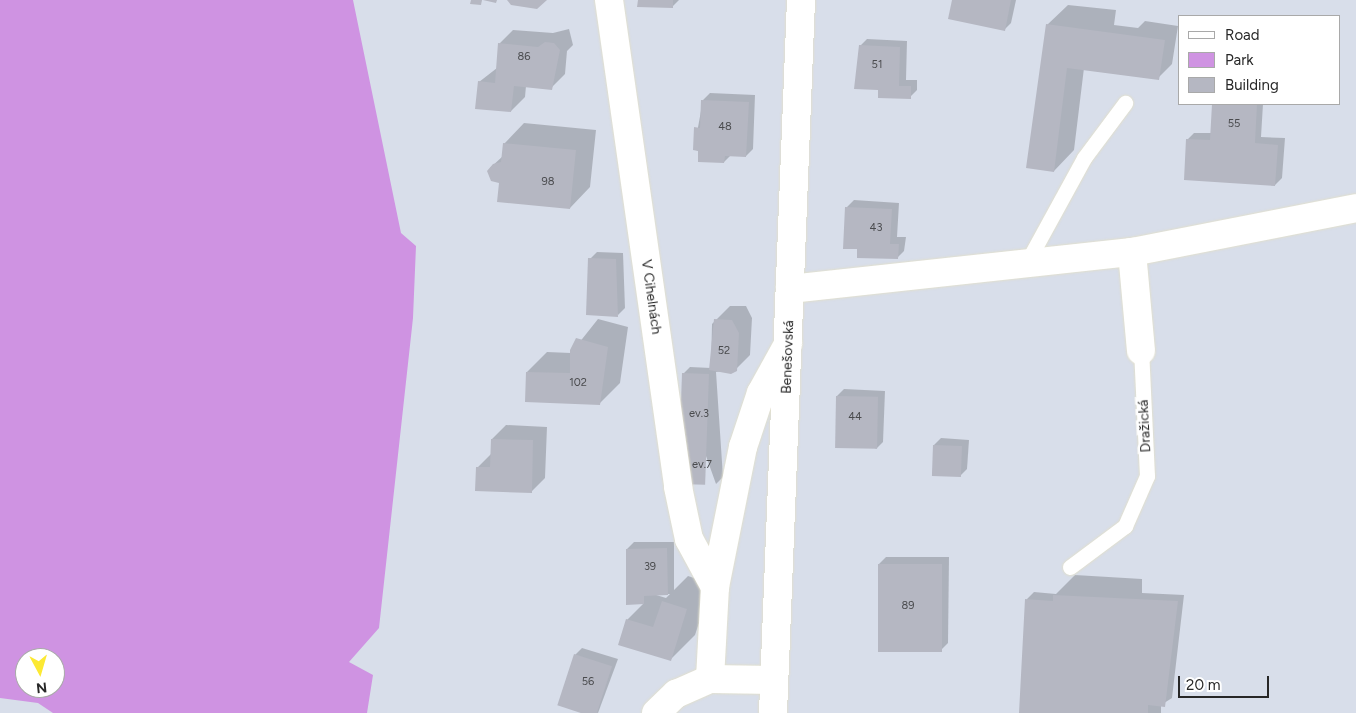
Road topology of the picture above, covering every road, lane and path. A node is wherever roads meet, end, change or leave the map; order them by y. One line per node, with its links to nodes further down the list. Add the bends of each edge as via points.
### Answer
1 (609, 0): 11 (street, V Cihelnách, via 678,487 689,539)
2 (802, 0): 7 (street, Benešovská)
3 (1125, 103): 6 (lane, via 1084,158)
4 (1356, 208): 5 (street)
5 (1132, 252): 6 (street); 9 (street, Dražická)
6 (1026, 264): 7 (street)
7 (790, 289): 8 (street, Benešovská)
8 (788, 344): 11 (street, via 761,393 743,447); 13 (street, Benešovská)
9 (1141, 351): 10 (lane, Dražická, via 1148,476 1125,526)
10 (1070, 567)
11 (715, 586): 12 (street)
12 (710, 679): 13 (street); 14 (street, via 676,694)
13 (774, 680): 15 (street, Benešovská)
14 (656, 713)
15 (773, 713)

